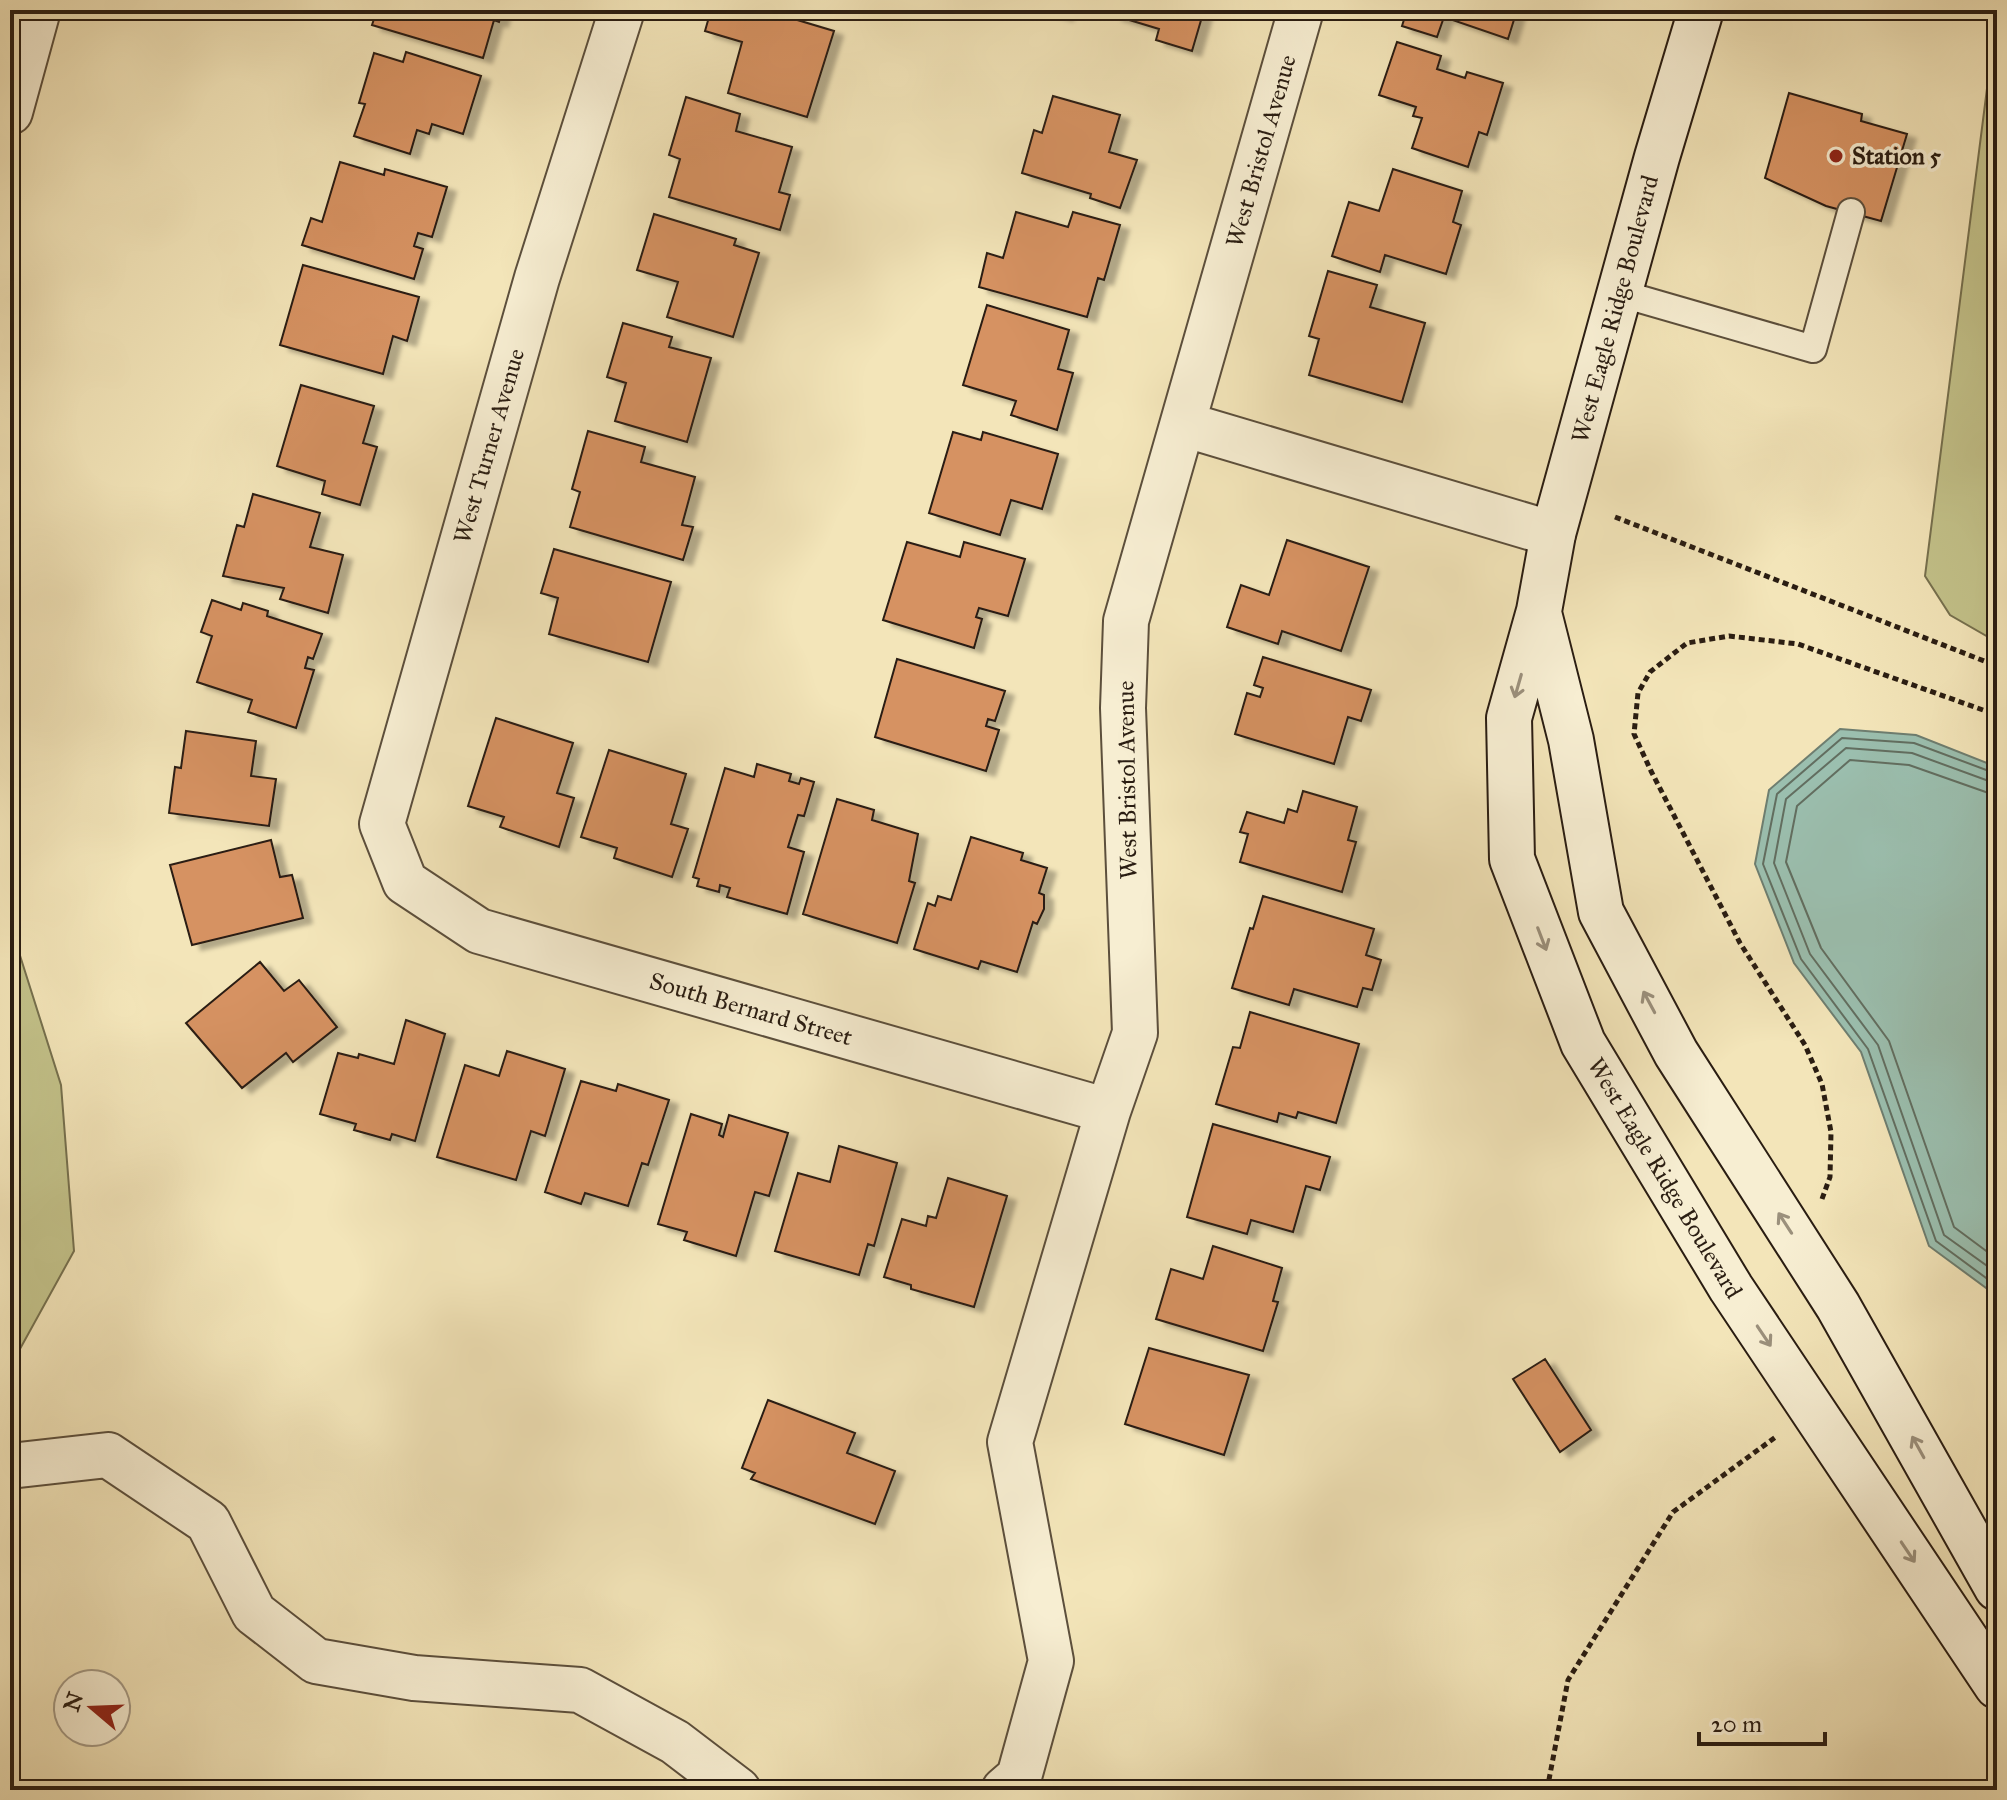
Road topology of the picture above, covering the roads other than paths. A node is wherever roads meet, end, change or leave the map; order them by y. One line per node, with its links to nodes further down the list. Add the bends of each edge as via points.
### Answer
1 (38, 10): 5 (street)
2 (622, 10): 11 (street, West Turner Avenue, via 537,278 382,824)
3 (1301, 10): 8 (street, West Bristol Avenue)
4 (1701, 10): 7 (street, West Eagle Ridge Boulevard)
5 (12, 98)
6 (1851, 212): 7 (lane, via 1813,349)
7 (1619, 293): 9 (street, West Eagle Ridge Boulevard)
8 (1183, 424): 9 (street); 12 (street, West Bristol Avenue, via 1126,621 1123,708 1135,1033)
9 (1553, 534): 10 (street, West Eagle Ridge Boulevard)
10 (1539, 611): 14 (street, West Eagle Ridge Boulevard, one-way to 10, via 1838,1306 1676,1053 1601,912 1571,740); 15 (street, West Eagle Ridge Boulevard, one-way to 15, via 1509,718 1512,859 1583,1043 1731,1288)
11 (405, 882): 12 (street, South Bernard Street, via 479,931)
12 (1108, 1111): 17 (street, West Bristol Avenue, via 1010,1442 1051,1661 1019,1777)
13 (10, 1466): 16 (street, via 108,1455 208,1522 254,1613 316,1661 414,1678 580,1690 675,1742)
14 (1997, 1588)
15 (1997, 1686)
16 (738, 1790)
17 (1004, 1790)

